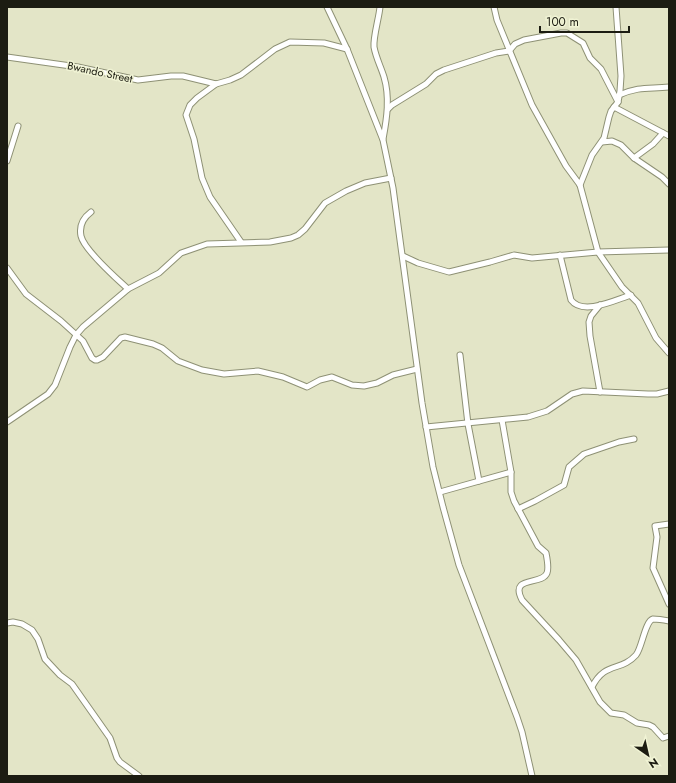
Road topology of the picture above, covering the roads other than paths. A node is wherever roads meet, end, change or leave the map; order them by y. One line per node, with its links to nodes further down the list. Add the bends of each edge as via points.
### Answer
1 (327, 7): 5 (street)
2 (380, 7): 13 (street, via 374,46 383,73)
3 (494, 7): 6 (street)
4 (616, 7): 10 (street, via 621,76)
5 (347, 49): 8 (street, via 324,44 290,42 275,49 241,75); 17 (street)
6 (509, 51): 11 (street, via 515,44 524,40 561,33 569,34 582,44 590,58 601,69); 13 (street, via 444,70); 23 (street, via 536,114)
7 (7, 56): 8 (street, Bwando Street, via 138,80 183,76)
8 (216, 84): 25 (street, via 190,105 186,116 207,190)
9 (669, 87): 10 (street, via 633,89)
10 (619, 95): 11 (street)
11 (618, 102): 12 (street)
12 (614, 107): 15 (street); 18 (street)
13 (388, 109): 17 (street)
14 (18, 126): 20 (street)
15 (663, 133): 16 (street); 19 (street)
16 (669, 136)
17 (383, 140): 21 (street)
18 (602, 142): 19 (street, via 612,141 619,144); 23 (street, via 592,155)
19 (634, 158): 22 (street)
20 (7, 161)
21 (391, 178): 25 (street, via 359,185 325,203 298,235 291,238 270,242); 29 (street)
22 (669, 184)
23 (580, 185): 27 (street)
24 (91, 212): 31 (street, via 84,218 80,228 81,237 93,254)
25 (241, 242): 31 (street, via 207,244 181,253 159,273)
26 (669, 250): 27 (street)
27 (598, 252): 28 (street); 32 (street, via 620,285)
28 (560, 255): 29 (street, via 530,258 514,255 449,272); 33 (street, via 570,300 583,307)
29 (403, 256): 37 (street)
30 (7, 268): 34 (street, via 26,294)
31 (128, 289): 34 (street)
32 (631, 296): 33 (street); 35 (street, via 638,303 659,342)
33 (601, 305): 39 (street, via 589,322)
34 (76, 335): 37 (street, via 92,358 97,360 125,337 153,344 178,361 202,370 224,374 258,371 283,377 306,387 332,377 352,385 364,386); 41 (street, via 55,384 48,394)
35 (669, 353)
36 (460, 355): 42 (street)
37 (417, 369): 43 (street)
38 (669, 391): 39 (street, via 657,394)
39 (600, 392): 40 (street, via 577,392 545,412)
40 (502, 420): 42 (street); 45 (street)
41 (7, 422)
42 (468, 424): 43 (street); 46 (street)
43 (426, 427): 47 (street)
44 (634, 439): 48 (street, via 584,454 569,467 564,485)
45 (511, 472): 46 (street); 48 (street, via 511,492)
46 (478, 481): 47 (street)
47 (440, 492): 56 (street, via 459,565 517,717)
48 (518, 509): 53 (street, via 538,546 546,553 548,571 543,578 522,584 519,596 560,640)
49 (669, 524): 50 (street, via 655,526 657,537 653,567)
50 (669, 604)
51 (669, 621): 53 (street, via 650,620 637,654 624,663 604,671)
52 (7, 623): 55 (street, via 22,624 32,630 45,659 72,684 110,738 117,758)
53 (592, 687): 54 (street, via 600,702 611,713 624,715 637,723 653,727 663,738)
54 (669, 736)
55 (139, 776)
56 (532, 776)

